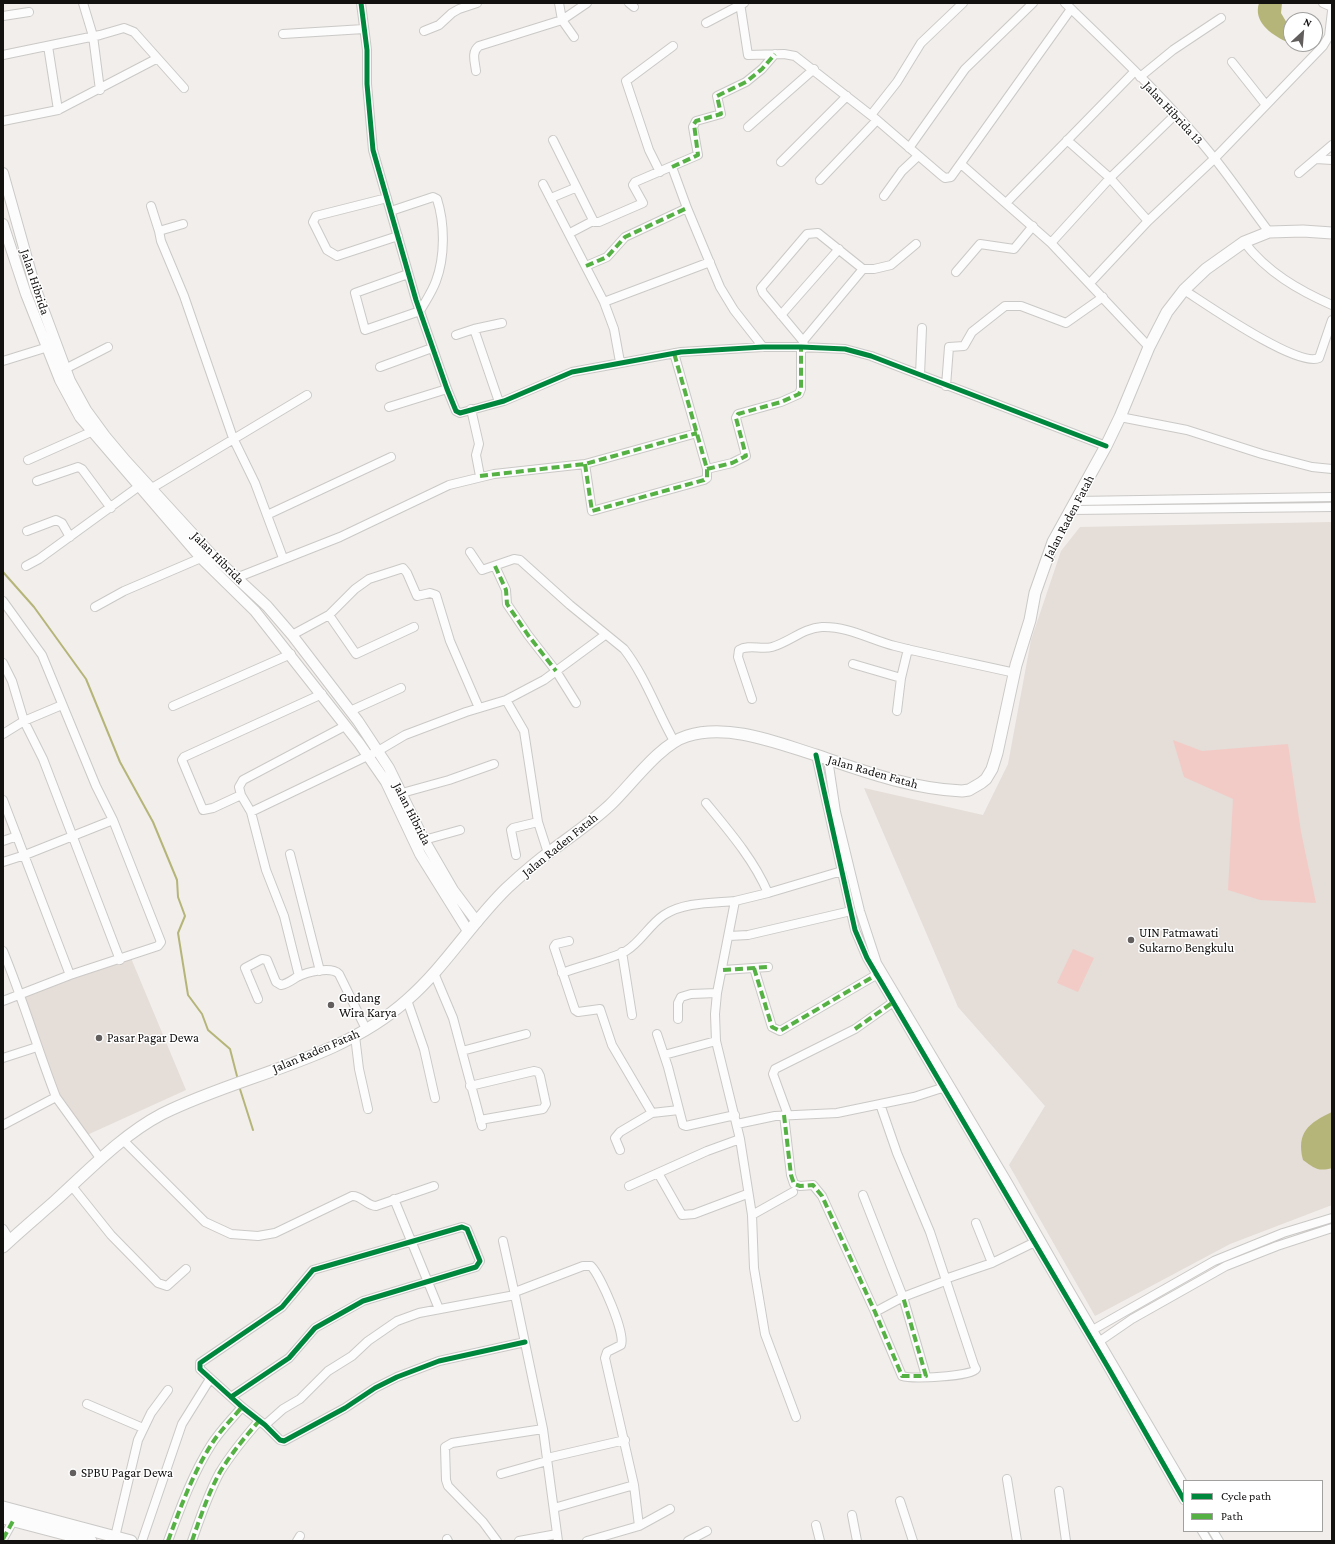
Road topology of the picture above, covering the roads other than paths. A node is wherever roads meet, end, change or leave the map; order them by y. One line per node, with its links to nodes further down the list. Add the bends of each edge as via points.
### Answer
1 (83, 3): 22 (street)
2 (361, 3): 19 (street)
3 (477, 3): 10 (street)
4 (559, 3): 17 (street)
5 (587, 3): 17 (street)
6 (963, 3): 39 (street, via 921,43)
7 (1033, 3): 45 (street, via 966,69)
8 (1323, 3): 12 (street)
9 (742, 4): 18 (street); 26 (street, via 748,56)
10 (459, 6): 20 (street, via 439,25)
11 (1068, 6): 32 (street, Jalan Hibrida 13); 51 (street)
12 (1332, 7)
13 (1332, 11): 36 (street, via 1327,41)
14 (29, 12): 15 (street)
15 (3, 16)
16 (1221, 18): 32 (street)
17 (562, 20): 23 (street); 31 (street, via 479,46 473,53)
18 (706, 23)
19 (364, 29): 21 (street); 61 (street, via 373,150)
20 (424, 31)
21 (283, 34)
22 (93, 36): 24 (street); 28 (street, via 128,29 143,42); 34 (street)
23 (574, 37)
24 (48, 46): 27 (street); 37 (street)
25 (673, 46): 53 (street, via 626,81 649,150)
26 (775, 54): 30 (street, via 795,56); 52 (street, via 746,82 717,96 721,114 696,121 694,124 698,155)
27 (3, 55)
28 (156, 59): 33 (street); 34 (street)
29 (1232, 62): 36 (street)
30 (814, 70): 35 (street); 41 (street)
31 (476, 71)
32 (1138, 74): 38 (street, Jalan Hibrida 13); 43 (street)
33 (184, 88)
34 (100, 90): 37 (street)
35 (847, 96): 39 (street); 50 (street)
36 (1266, 106): 47 (street)
37 (58, 110): 40 (street)
38 (1176, 114): 47 (street, Jalan Hibrida 13); 56 (street)
39 (874, 117): 45 (street); 57 (street)
40 (3, 121)
41 (748, 128)
42 (553, 140): 59 (street)
43 (1067, 140): 56 (street); 63 (street)
44 (1332, 145): 48 (street)
45 (909, 148): 46 (street)
46 (918, 156): 51 (street, via 945,178 951,177); 60 (street, via 902,171)
47 (1215, 158): 67 (street); 73 (street, Jalan Hibrida 13)
48 (1316, 159): 49 (street); 55 (street)
49 (1332, 160)
50 (781, 162)
51 (961, 164): 63 (street)
52 (672, 167): 53 (street); 65 (street)
53 (660, 172): 68 (street, via 634,184 643,203)
54 (3, 173): 108 (main road, Jalan Hibrida, via 35,287)
55 (1299, 174)
56 (1110, 178): 67 (street); 78 (street)
57 (820, 180)
58 (543, 184): 62 (street)
59 (575, 188): 62 (street); 68 (street)
60 (884, 196)
61 (387, 198): 66 (street); 76 (street, via 316,216 313,222 327,250 336,256)
62 (551, 198): 74 (street)
63 (1007, 202): 71 (street)
64 (150, 206): 72 (street)
65 (687, 208): 81 (street); 82 (street, via 625,237 607,257)
66 (390, 211): 76 (street); 91 (street, via 433,197 437,199 443,252 436,281)
67 (1148, 221): 86 (street)
68 (594, 222): 74 (street)
69 (3, 224): 99 (main road, via 26,294)
70 (183, 224): 72 (street)
71 (1033, 226): 78 (street); 84 (street, via 1014,249 980,244)
72 (159, 231): 119 (street)
73 (1269, 232): 75 (highway, Jalan Raden Fatah); 77 (highway, Jalan Raden Fatah)
74 (570, 233): 82 (street)
75 (1332, 233)
76 (398, 236): 85 (street)
77 (1244, 242): 87 (highway, Jalan Raden Fatah, via 1213,264); 90 (street, via 1283,279 1299,290)
78 (1051, 243): 86 (street)
79 (916, 244): 83 (street, via 891,265)
80 (839, 249): 83 (street); 92 (street); 92 (street, via 818,233 807,234 803,238 762,286 763,293)
81 (710, 262): 89 (street); 101 (street, via 725,297)
82 (586, 266): 89 (street)
83 (863, 269): 98 (street)
84 (956, 272)
85 (408, 274): 91 (street); 91 (street, via 355,293 364,330)
86 (1090, 283): 88 (street)
87 (1184, 290): 93 (street, via 1256,336 1310,358 1320,358); 102 (highway, Jalan Raden Fatah, via 1160,323)
88 (1103, 297): 102 (street); 110 (street, via 1066,323 1021,306 1005,306 972,332 964,346 949,347)
89 (604, 302): 106 (street, via 614,329)
90 (1332, 305)
91 (420, 311): 103 (street)
92 (781, 315): 98 (street)
93 (1332, 320)
94 (502, 323): 96 (street)
95 (922, 328): 109 (street)
96 (474, 329): 97 (street); 113 (street)
97 (456, 335)
98 (803, 345): 101 (street); 109 (street, via 857,352); 124 (street, via 799,394 738,414 736,418 746,456 732,463)
99 (48, 347): 105 (street); 117 (main road, via 60,380)
100 (108, 347): 108 (street)
101 (763, 347): 104 (street)
102 (1149, 347): 116 (highway, Jalan Raden Fatah)
103 (432, 348): 107 (street); 111 (street)
104 (674, 353): 106 (street); 118 (street)
105 (3, 361)
106 (620, 362): 113 (street, via 572,372)
107 (380, 367)
108 (65, 369): 129 (main road, Jalan Hibrida, via 97,426)
109 (920, 375): 110 (street)
110 (946, 386): 120 (street)
111 (447, 389): 114 (street); 115 (street, via 456,411 460,414)
112 (307, 395): 119 (street)
113 (499, 402): 115 (street)
114 (389, 407)
115 (471, 409): 126 (street, via 479,444 476,455)
116 (1120, 417): 120 (highway, Jalan Raden Fatah); 125 (street, via 1187,430 1262,454 1312,467)
117 (91, 432): 122 (street); 128 (main road)
118 (697, 433): 123 (street); 124 (street)
119 (233, 438): 129 (street); 137 (street)
120 (1106, 446): 133 (highway, Jalan Raden Fatah)
121 (391, 457): 137 (street)
122 (28, 460)
123 (584, 464): 124 (street, via 592,511 704,480 707,478); 126 (street)
124 (707, 469)
125 (1332, 469)
126 (480, 476): 142 (street, via 449,485 340,537)
127 (36, 481): 135 (street, via 78,467)
128 (138, 487): 132 (main road); 135 (street)
129 (152, 488): 132 (main road, Jalan Hibrida)
130 (1332, 497): 131 (street)
131 (1119, 500): 133 (street); 136 (street)
132 (158, 502): 141 (main road); 145 (main road, Jalan Hibrida)
133 (1074, 506): 136 (street); 157 (highway, Jalan Raden Fatah, via 1052,542 1041,573)
134 (1332, 507): 136 (street)
135 (111, 508): 139 (street)
136 (1119, 510)
137 (267, 515): 142 (street)
138 (27, 531): 139 (street, via 60,520)
139 (70, 537): 143 (street)
140 (470, 552): 144 (street, via 481,569)
141 (201, 558): 147 (street, via 124,590); 153 (main road, via 255,611)
142 (283, 558): 145 (street)
143 (26, 566)
144 (495, 566): 151 (street, via 514,559 520,560); 156 (street, via 506,590 507,604)
145 (236, 578): 150 (main road, Jalan Hibrida, via 267,606)
146 (3, 601): 164 (street, via 42,655)
147 (95, 607)
148 (329, 615): 149 (street, via 356,654); 150 (street); 166 (street, via 369,579 404,568 417,596 430,593 436,595 450,642)
149 (414, 627)
150 (292, 635): 167 (main road, Jalan Hibrida)
151 (605, 635): 156 (street); 172 (street, via 624,649 630,658)
152 (908, 649): 157 (street); 158 (street); 161 (street, via 836,627 811,628 781,644 767,648 742,648 738,657)
153 (291, 654): 160 (main road); 165 (street)
154 (3, 663): 169 (street, via 12,681)
155 (854, 664): 158 (street)
156 (556, 671): 162 (street); 163 (street)
157 (1015, 673): 176 (highway, Jalan Raden Fatah, via 995,760 986,779 976,787 969,790 950,790 912,784)
158 (901, 678): 168 (street)
159 (401, 688): 167 (street)
160 (322, 694): 170 (main road); 179 (street, via 183,758 203,810)
161 (752, 699)
162 (506, 700): 166 (street); 184 (street, via 526,735)
163 (576, 703)
164 (62, 705): 169 (street); 183 (street)
165 (173, 706)
166 (479, 708): 173 (street, via 405,735)
167 (350, 711): 173 (main road, Jalan Hibrida)
168 (897, 711)
169 (24, 721): 171 (street); 187 (street, via 43,759)
170 (345, 726): 174 (main road); 179 (street, via 243,780 239,787)
171 (3, 734)
172 (674, 741): 175 (highway, Jalan Raden Fatah, via 688,735 721,732 789,746); 190 (highway, Jalan Raden Fatah, via 609,806)
173 (378, 751): 174 (street); 178 (main road, Jalan Hibrida)
174 (366, 755): 182 (street); 200 (main road, via 386,782 420,854)
175 (816, 755): 176 (highway, Jalan Raden Fatah); 195 (street)
176 (828, 759): 198 (street)
177 (494, 764): 178 (street)
178 (402, 794): 188 (main road, Jalan Hibrida)
179 (241, 795): 182 (street)
180 (3, 800): 186 (street)
181 (706, 803): 196 (street, via 738,842)
182 (251, 812): 214 (street, via 266,870 284,916)
183 (113, 820): 187 (street); 205 (street, via 161,942 158,946)
184 (538, 822): 190 (street); 193 (street, via 511,830)
185 (460, 830): 188 (street)
186 (17, 836): 189 (street); 192 (street)
187 (72, 836): 192 (street); 205 (street)
188 (424, 840): 199 (main road, Jalan Hibrida, via 453,890)
189 (3, 841)
190 (548, 853): 199 (highway, Jalan Raden Fatah, via 507,889)
191 (290, 854): 209 (street)
192 (25, 855): 194 (street); 212 (street)
193 (516, 856)
194 (3, 862)
195 (842, 871): 196 (street); 198 (street)
196 (768, 893): 197 (street)
197 (735, 901): 201 (street); 204 (street, via 699,904 673,910)
198 (854, 913): 201 (street, via 748,935); 213 (street, via 855,930); 232 (street, via 877,963)
199 (476, 922): 200 (highway, Jalan Raden Fatah)
200 (468, 931): 210 (highway, Jalan Raden Fatah)
201 (729, 936): 208 (street)
202 (569, 941): 211 (street, via 556,944 554,947)
203 (3, 951): 216 (street)
204 (622, 952): 211 (street); 221 (street)
205 (120, 960): 212 (street)
206 (768, 967): 207 (street)
207 (754, 968): 208 (street); 213 (street, via 772,1027 780,1031)
208 (723, 970): 215 (street)
209 (320, 971): 214 (street); 223 (street, via 333,970 339,974)
210 (434, 972): 218 (highway, Jalan Raden Fatah); 229 (street, via 453,1018)
211 (562, 972): 240 (street, via 576,1011 600,1009 612,1045)
212 (70, 975): 216 (street)
213 (876, 975): 220 (street)
214 (299, 976): 217 (street, via 280,985 276,982 266,959 247,966 245,969)
215 (717, 993): 222 (street, via 681,997 678,1003); 227 (street)
216 (21, 994): 219 (street); 228 (street)
217 (258, 1000)
218 (407, 1000): 223 (highway, Jalan Raden Fatah); 236 (street, via 424,1049)
219 (3, 1001)
220 (892, 1003): 232 (street); 242 (street, via 855,1029 775,1069 773,1074)
221 (632, 1014)
222 (678, 1019)
223 (366, 1029): 226 (highway, Jalan Raden Fatah)
224 (526, 1034): 229 (street)
225 (657, 1034): 230 (street)
226 (355, 1036): 238 (street); 246 (highway, Jalan Raden Fatah, via 160,1115)
227 (716, 1041): 230 (street); 241 (street)
228 (37, 1047): 231 (street); 235 (street)
229 (462, 1051): 233 (street)
230 (664, 1055): 239 (street)
231 (3, 1058)
232 (936, 1067): 234 (street); 250 (street)
233 (470, 1086): 233 (street, via 534,1071 540,1076 546,1104 544,1109 481,1123)
234 (942, 1088): 237 (street); 250 (street)
235 (56, 1097): 244 (street); 248 (street)
236 (435, 1098)
237 (880, 1104): 242 (street, via 837,1113); 269 (street, via 930,1232)
238 (368, 1110)
239 (678, 1110): 240 (street); 241 (street, via 682,1123 686,1126)
240 (652, 1113): 247 (street, via 617,1135)
241 (735, 1115): 243 (street)
242 (786, 1115): 243 (street); 275 (street, via 794,1184 813,1185 822,1196)
243 (737, 1124): 245 (street)
244 (3, 1125)
245 (740, 1139): 249 (street); 255 (street)
246 (124, 1141): 248 (highway, Jalan Raden Fatah); 257 (street, via 205,1222 231,1234 258,1236 275,1233 352,1196 358,1196 373,1206)
247 (620, 1150)
248 (100, 1158): 251 (highway, Jalan Raden Fatah)
249 (658, 1173): 253 (street); 255 (street, via 682,1215 688,1216)
250 (1004, 1183): 263 (street)
251 (71, 1185): 266 (highway, Jalan Raden Fatah); 268 (street, via 111,1235 158,1283 167,1286)
252 (434, 1186): 257 (street)
253 (628, 1186)
254 (794, 1192): 258 (street)
255 (747, 1194): 258 (street)
256 (863, 1195): 272 (street)
257 (394, 1199): 265 (street)
258 (752, 1215): 287 (street, via 754,1268 765,1334)
259 (1332, 1218): 273 (street, via 1283,1233 1226,1256)
260 (976, 1223): 267 (street)
261 (1332, 1228): 276 (street, via 1226,1266)
262 (3, 1229): 266 (street)
263 (1037, 1240): 267 (street); 277 (street)
264 (503, 1241): 271 (street)
265 (412, 1242): 270 (street); 270 (street, via 462,1227 468,1232 480,1261 478,1266); 281 (street, via 313,1270 282,1307 200,1363 200,1369)
266 (6, 1244)
267 (992, 1263): 269 (street)
268 (186, 1269)
269 (945, 1280): 272 (street); 280 (street, via 976,1370 962,1376)
270 (429, 1281): 274 (street); 284 (street, via 370,1297 315,1328 289,1358)
271 (515, 1293): 274 (street); 279 (street); 291 (street, via 583,1266 591,1266 594,1269 612,1306 622,1339 621,1345 607,1352 604,1358)
272 (903, 1297): 275 (street); 280 (street)
273 (1134, 1307): 276 (street); 277 (street)
274 (439, 1309): 288 (street, via 397,1321 328,1371 300,1399)
275 (875, 1312): 280 (street, via 902,1376)
276 (1138, 1315): 278 (street)
277 (1090, 1332): 278 (street); 283 (street)
278 (1100, 1341): 283 (street)
279 (525, 1342): 288 (street, via 439,1361 397,1377 288,1440 280,1440); 290 (street)
280 (926, 1376)
281 (210, 1379): 284 (street); 315 (street, via 182,1424)
282 (168, 1390): 289 (street)
283 (1127, 1394): 295 (street); 298 (street)
284 (231, 1396): 286 (street)
285 (87, 1404): 289 (street)
286 (242, 1407): 288 (street); 316 (street, via 204,1457)
287 (796, 1417)
288 (262, 1423): 317 (street, via 230,1456 219,1474)
289 (143, 1428): 310 (street, via 135,1451)
290 (543, 1429): 292 (street); 318 (street, via 452,1443 445,1447 448,1486 483,1522)
291 (625, 1440): 292 (street); 296 (street)
292 (547, 1460): 293 (street); 301 (street)
293 (501, 1474)
294 (1007, 1479): 325 (street)
295 (1183, 1483)
296 (634, 1485): 301 (street); 306 (street)
297 (1059, 1491): 326 (street)
298 (1183, 1498)
299 (900, 1501): 324 (street)
300 (3, 1508): 310 (highway)
301 (554, 1508): 311 (street)
302 (670, 1509): 306 (street)
303 (852, 1515): 323 (street)
304 (8, 1519): 312 (street); 313 (highway)
305 (816, 1525): 322 (street)
306 (639, 1526): 320 (street)
307 (707, 1531): 321 (street)
308 (1203, 1532): 327 (street)
309 (1214, 1532): 328 (street)
310 (115, 1537): 314 (highway)
311 (558, 1537): 319 (street)
312 (3, 1539)
313 (91, 1541)
314 (131, 1541)
315 (142, 1541)
316 (168, 1541)
317 (192, 1541)
318 (497, 1541)
319 (519, 1541)
320 (587, 1541)
321 (688, 1541)
322 (820, 1541)
323 (857, 1541)
324 (913, 1541)
325 (1017, 1541)
326 (1066, 1541)
327 (1208, 1541)
328 (1219, 1541)

